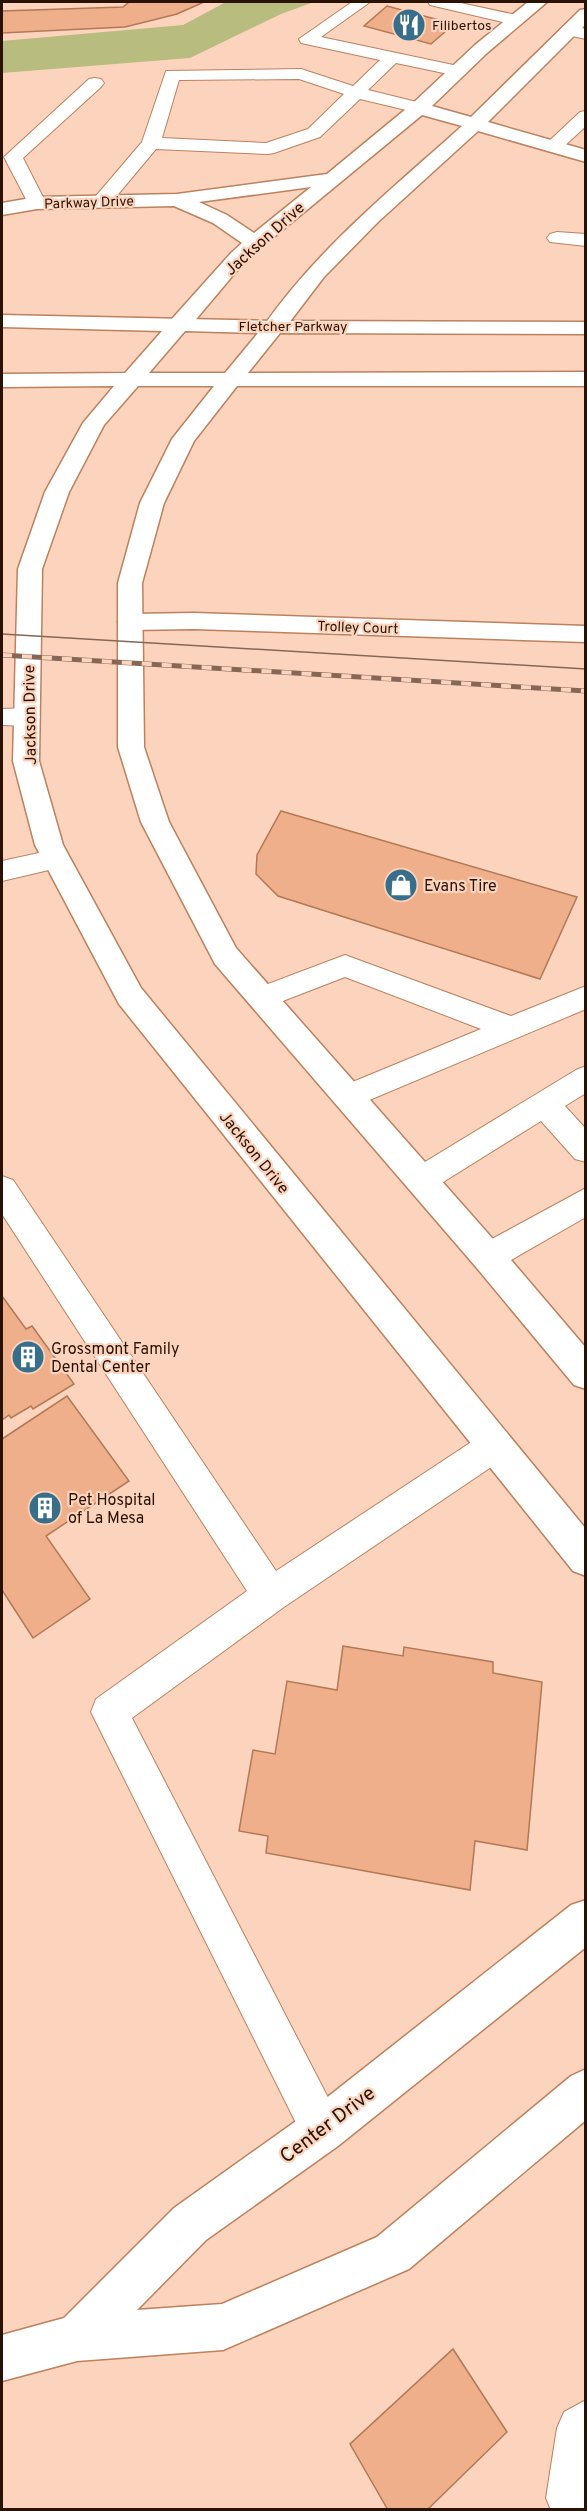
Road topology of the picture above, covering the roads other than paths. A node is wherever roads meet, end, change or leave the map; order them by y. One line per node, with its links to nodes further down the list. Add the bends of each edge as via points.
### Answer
1 (362, 2): 7 (lane, via 306,39)
2 (436, 2): 5 (lane)
3 (538, 2): 5 (main road, Jackson Drive)
4 (585, 14): 6 (main road)
5 (514, 20): 8 (main road, Jackson Drive)
6 (577, 32): 13 (main road)
7 (393, 57): 8 (lane); 10 (lane)
8 (458, 71): 11 (main road, Jackson Drive)
9 (95, 83): 16 (lane)
10 (354, 92): 11 (lane); 14 (lane, via 314,133 268,150); 14 (lane, via 301,74 172,75)
11 (419, 108): 13 (main road); 18 (main road, Jackson Drive)
12 (585, 116): 15 (lane)
13 (475, 124): 15 (main road); 28 (main road, via 371,218 317,273)
14 (151, 143): 19 (lane)
15 (553, 147): 17 (main road)
16 (7, 156): 21 (lane)
17 (585, 156)
18 (333, 179): 20 (main road); 25 (main road, Jackson Drive)
19 (103, 200): 20 (main road, Parkway Drive); 21 (main road, Parkway Drive)
20 (177, 200): 25 (main road, via 220,219)
21 (37, 203): 22 (main road, Parkway Drive)
22 (2, 209)
23 (557, 238): 24 (lane)
24 (585, 240)
25 (255, 243): 27 (main road, Jackson Drive)
26 (2, 321): 27 (main road, Fletcher Parkway)
27 (179, 325): 28 (main road, Fletcher Parkway); 32 (main road, Jackson Drive)
28 (274, 327): 29 (main road, Fletcher Parkway); 33 (main road)
29 (585, 327)
30 (585, 379): 33 (main road)
31 (2, 381): 32 (main road)
32 (131, 381): 33 (main road); 36 (main road, Jackson Drive, via 94,423 62,482 30,569)
33 (230, 381): 34 (main road, via 183,439 152,503 130,583)
34 (131, 622): 35 (main road, Trolley Court); 40 (main road, via 131,747 154,822 225,956)
35 (585, 634)
36 (14, 717): 37 (main road, Jackson Drive, via 49,845)
37 (57, 860): 38 (lane); 51 (main road, Jackson Drive, via 130,996)
38 (2, 871)
39 (585, 997): 41 (lane)
40 (262, 998): 41 (lane, via 345,966); 43 (main road)
41 (511, 1028): 43 (lane)
42 (585, 1078): 44 (lane)
43 (348, 1097): 46 (main road)
44 (544, 1104): 45 (lane); 46 (lane)
45 (585, 1150)
46 (421, 1180): 49 (main road)
47 (2, 1189): 53 (lane)
48 (585, 1201): 49 (lane)
49 (488, 1257): 50 (main road)
50 (582, 1363)
51 (494, 1446): 52 (main road, Jackson Drive); 53 (lane)
52 (585, 1558)
53 (271, 1595): 56 (lane, via 109,1712)
54 (585, 1920): 56 (main road, Center Drive)
55 (585, 2091): 57 (main road, via 393,2253 223,2327)
56 (322, 2130): 57 (main road, Center Drive, via 190,2224)
57 (77, 2338): 58 (main road)
58 (2, 2358)
59 (585, 2423): 60 (lane, via 580,2428)
60 (572, 2499)

